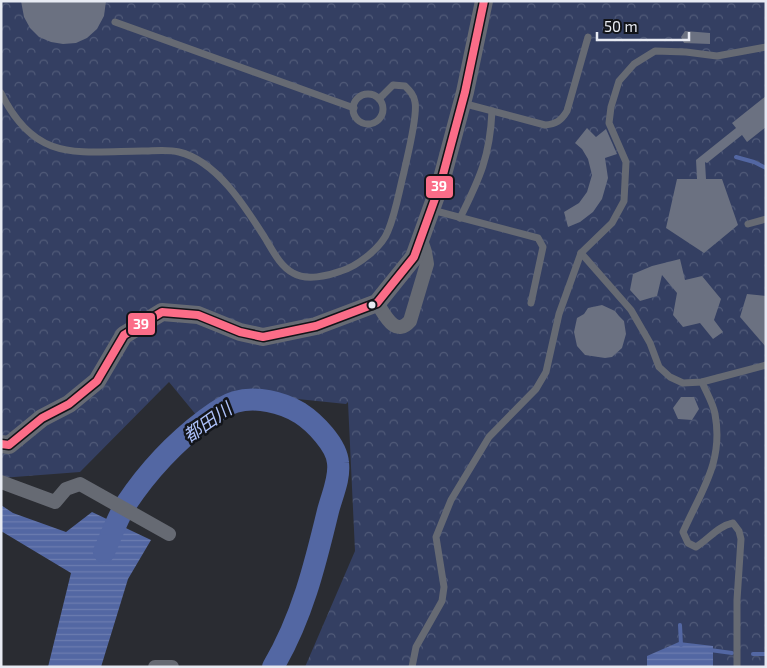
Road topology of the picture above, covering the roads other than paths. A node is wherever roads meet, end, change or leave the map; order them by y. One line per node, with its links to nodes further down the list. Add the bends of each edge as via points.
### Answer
1 (484, 1): 7 (street)
2 (115, 22): 8 (lane)
3 (588, 37): 9 (lane, via 567,111 561,120 545,125)
4 (766, 47): 15 (lane, via 717,56 655,51 634,64 620,81 609,123 626,162 624,202 612,224)
5 (1, 93): 6 (lane, via 24,130 41,142 77,152 179,152 203,163 248,211 280,262 294,274 311,277 351,268 370,255 388,232 409,151 416,102 406,86 399,85 393,85)
6 (380, 99): 8 (lane, via 376,95 359,96); 8 (lane, via 384,108 378,122 361,123)
7 (462, 103): 9 (lane); 10 (street)
8 (354, 108)
9 (492, 111): 11 (lane, via 483,170)
10 (431, 210): 11 (lane); 14 (street)
11 (460, 218): 17 (lane, via 538,238 543,247)
12 (766, 219): 13 (lane)
13 (748, 224)
14 (421, 240): 16 (street, via 414,257); 16 (street, via 427,264 410,322 400,328 391,324)
15 (580, 253): 19 (lane, via 631,310 650,343 659,367 683,383); 25 (lane, via 558,314 546,372 536,389 489,437 448,507 436,537 444,581 442,601 416,646)
16 (377, 303): 20 (street, via 316,326 263,337 240,332 198,315 162,312 124,335 97,381 69,404 42,418 9,446)
17 (531, 303)
18 (766, 365): 19 (lane)
19 (702, 382): 26 (lane, via 715,413 714,464 684,532 688,544 696,547 724,525 733,523 739,531)
20 (1, 444)
21 (1, 482): 22 (street, via 55,502 66,490 80,484)
22 (170, 534)
23 (155, 667): 24 (street)
24 (172, 667)
25 (412, 667)
26 (737, 667)

